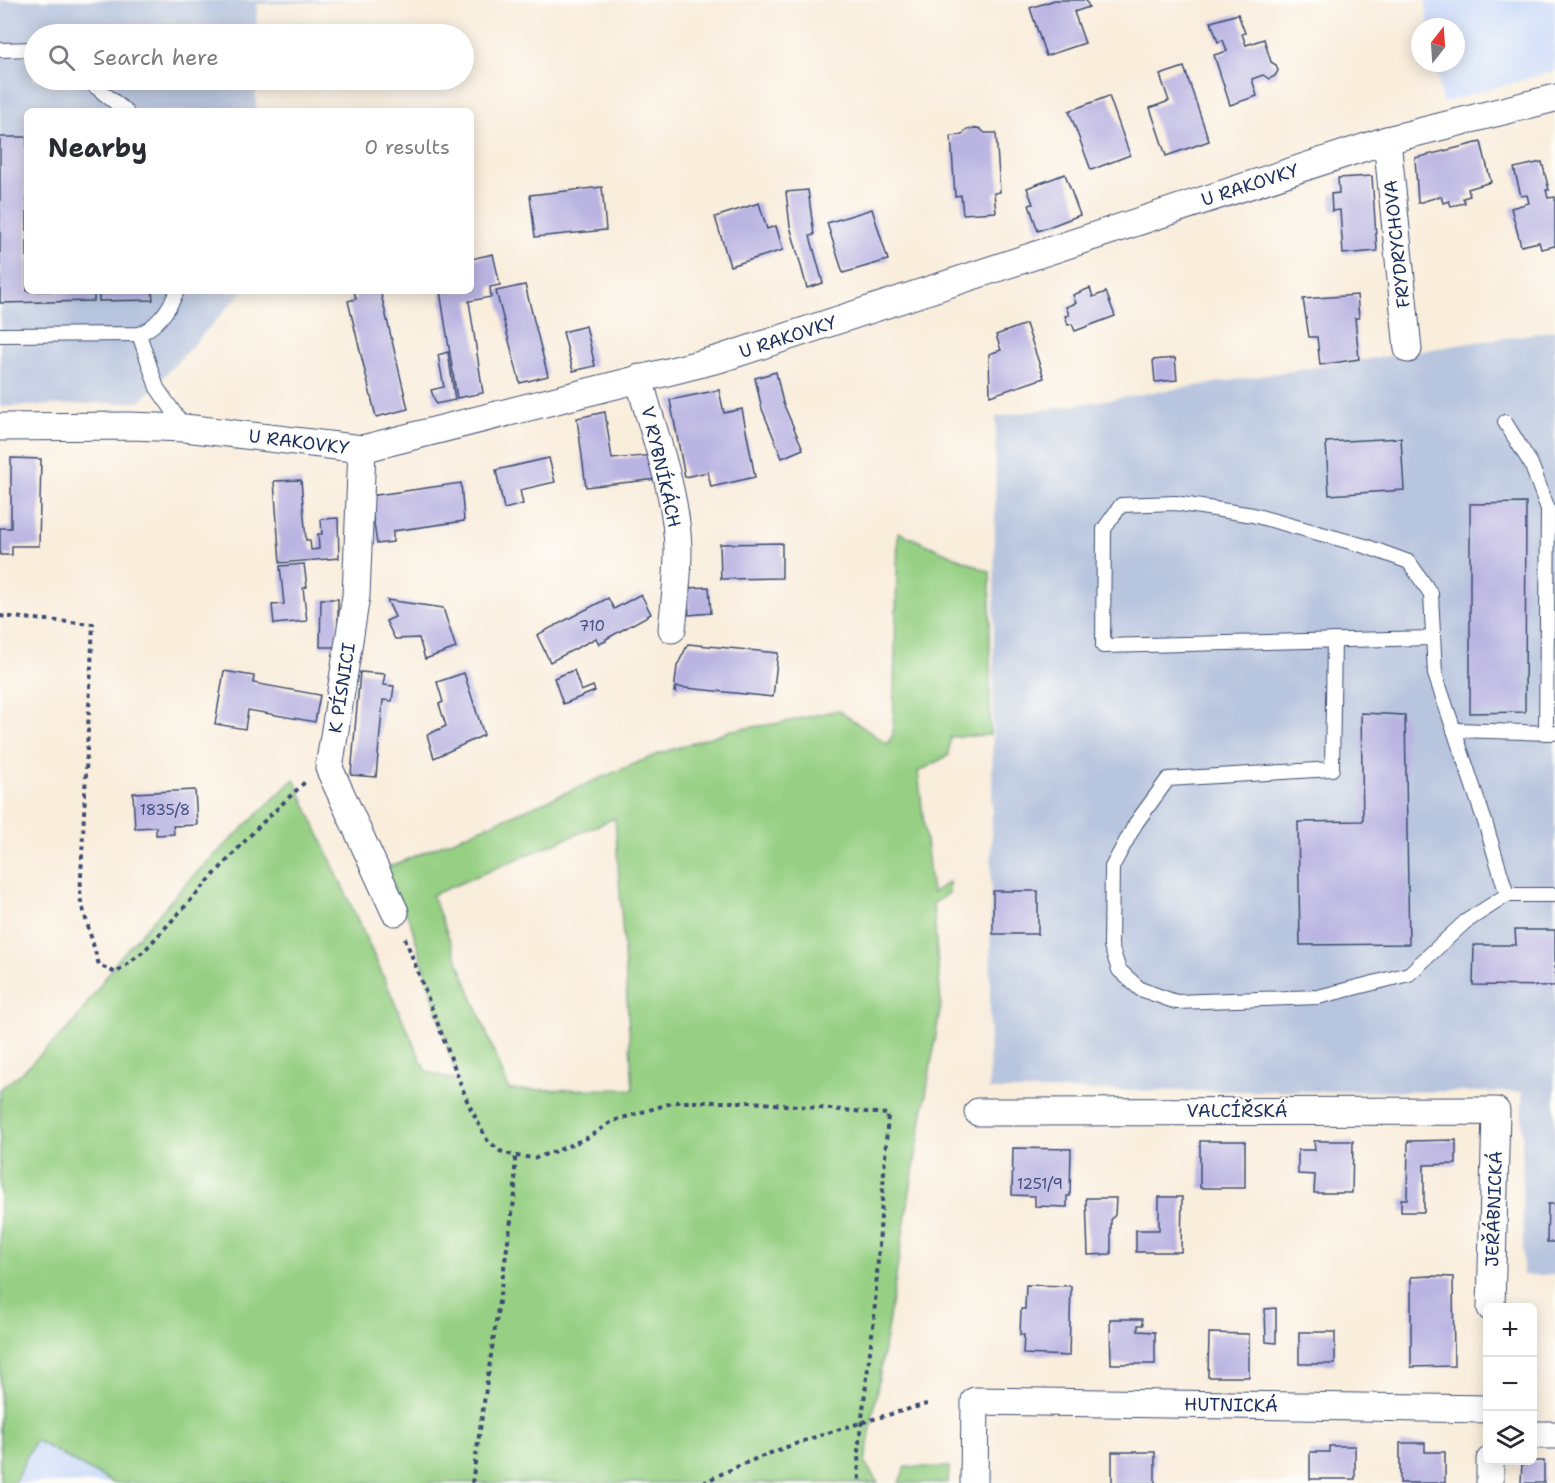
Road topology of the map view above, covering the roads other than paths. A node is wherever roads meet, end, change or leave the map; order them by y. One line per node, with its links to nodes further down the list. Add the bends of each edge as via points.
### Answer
1 (0, 50): 2 (lane)
2 (24, 50)
3 (100, 90): 5 (lane)
4 (1555, 98): 6 (street, U RAKOVKY)
5 (122, 108)
6 (1387, 140): 10 (street, FRYDRYCHOVA); 11 (street, U RAKOVKY, via 719,359)
7 (175, 294): 8 (lane, via 159,322)
8 (139, 334): 9 (lane); 14 (lane, via 158,388)
9 (0, 335)
10 (1408, 349)
11 (639, 378): 15 (street, U RAKOVKY); 16 (street, V RYBNÍKÁCH, via 674,512 678,548)
12 (1505, 422): 20 (lane, via 1532,464 1548,509)
13 (0, 427): 14 (street, U RAKOVKY)
14 (185, 428): 15 (street, U RAKOVKY)
15 (362, 449): 23 (street, K PÍSNICI, via 356,596 329,768)
16 (672, 629)
17 (1433, 638): 18 (lane); 18 (lane, via 1431,594 1409,562 1365,546 1253,514 1175,503 1120,505 1104,529 1102,646); 19 (lane, via 1435,674)
18 (1334, 640): 21 (lane, via 1332,769 1168,779 1136,823 1112,867 1111,946 1119,970 1140,989 1176,1002 1318,997 1409,974 1465,922)
19 (1454, 730): 20 (lane); 21 (lane)
20 (1550, 733)
21 (1507, 895): 22 (lane)
22 (1555, 895)
23 (395, 912)
24 (1496, 1111): 25 (street, VALCÍŘSKÁ); 26 (street, JEŘÁBNICKÁ)
25 (978, 1112)
26 (1491, 1303)
27 (1483, 1409): 31 (street, HUTNICKÁ, via 975,1401)
28 (1537, 1435): 29 (street)
29 (1555, 1435)
30 (1490, 1465): 32 (street)
31 (974, 1483)
32 (1490, 1483)

